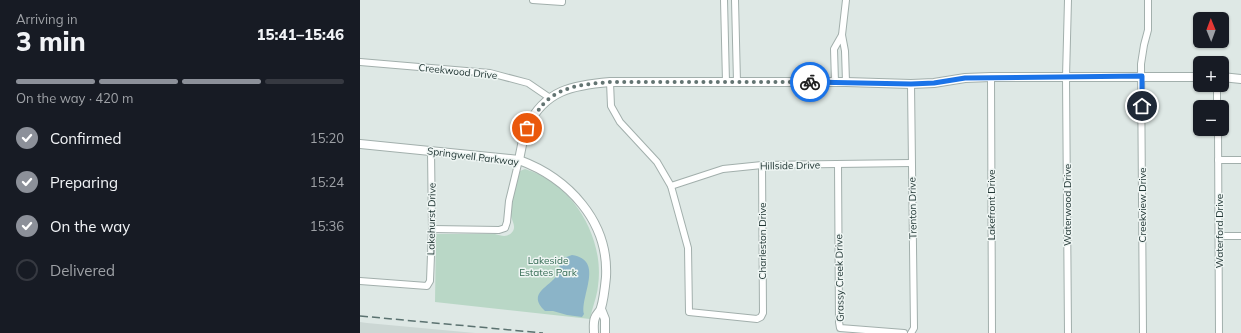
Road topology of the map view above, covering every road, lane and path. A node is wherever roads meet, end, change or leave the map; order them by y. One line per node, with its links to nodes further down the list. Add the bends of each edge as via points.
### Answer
1 (533, 0): 7 (street)
2 (724, 0): 17 (street)
3 (735, 0): 18 (street)
4 (846, 0): 8 (street)
5 (1068, 0): 13 (street, Waterwood Drive)
6 (1148, 0): 10 (street, Creekview Drive, via 1148,30 1141,64)
7 (562, 1)
8 (842, 35): 19 (street, via 834,49); 20 (street)
9 (360, 62): 22 (street, Creekwood Drive, via 490,73 528,83)
10 (1142, 76): 11 (street); 13 (street); 44 (street, Creekview Drive)
11 (1193, 76)
12 (991, 77): 13 (street); 21 (street); 42 (street, Lakefront Drive)
13 (1066, 77): 43 (street, Waterwood Drive)
14 (1229, 78): 15 (street)
15 (1241, 79)
16 (610, 82): 17 (street); 22 (street, via 566,89); 32 (street, via 611,106 620,122 657,162)
17 (726, 82): 18 (street)
18 (737, 82): 19 (street)
19 (835, 82): 20 (street)
20 (846, 82): 21 (street)
21 (911, 84): 29 (street, Trenton Drive)
22 (550, 98): 26 (street, via 527,128)
23 (1218, 136): 27 (street, Waterford Drive)
24 (360, 144): 25 (street, Springwell Parkway)
25 (431, 151): 26 (street, Springwell Parkway); 33 (street, Lakehurst Drive)
26 (519, 160): 33 (street, via 505,228); 37 (street, Springwell Parkway, via 539,168 564,185 589,214 601,241 605,263)
27 (1218, 160): 28 (street); 34 (street, Waterford Drive)
28 (1241, 160)
29 (911, 163): 30 (street, Hillside Drive); 38 (street, Trenton Drive, via 914,328)
30 (838, 164): 31 (street, Hillside Drive); 41 (street, Grassy Creek Drive, via 840,328)
31 (762, 166): 32 (street, Hillside Drive, via 723,169); 32 (street, Charleston Drive, via 763,313 757,319 689,312 688,248)
32 (671, 186)
33 (432, 229): 36 (street, Lakehurst Drive, via 430,281 427,286)
34 (1219, 236): 35 (street); 45 (street, Waterford Drive)
35 (1241, 236)
36 (360, 281)
37 (601, 309): 39 (street, Springwell Parkway, via 594,318); 40 (street, Springwell Parkway)
38 (912, 332)
39 (594, 333)
40 (606, 333)
41 (904, 333)
42 (992, 333)
43 (1068, 333)
44 (1142, 333)
45 (1219, 333)

